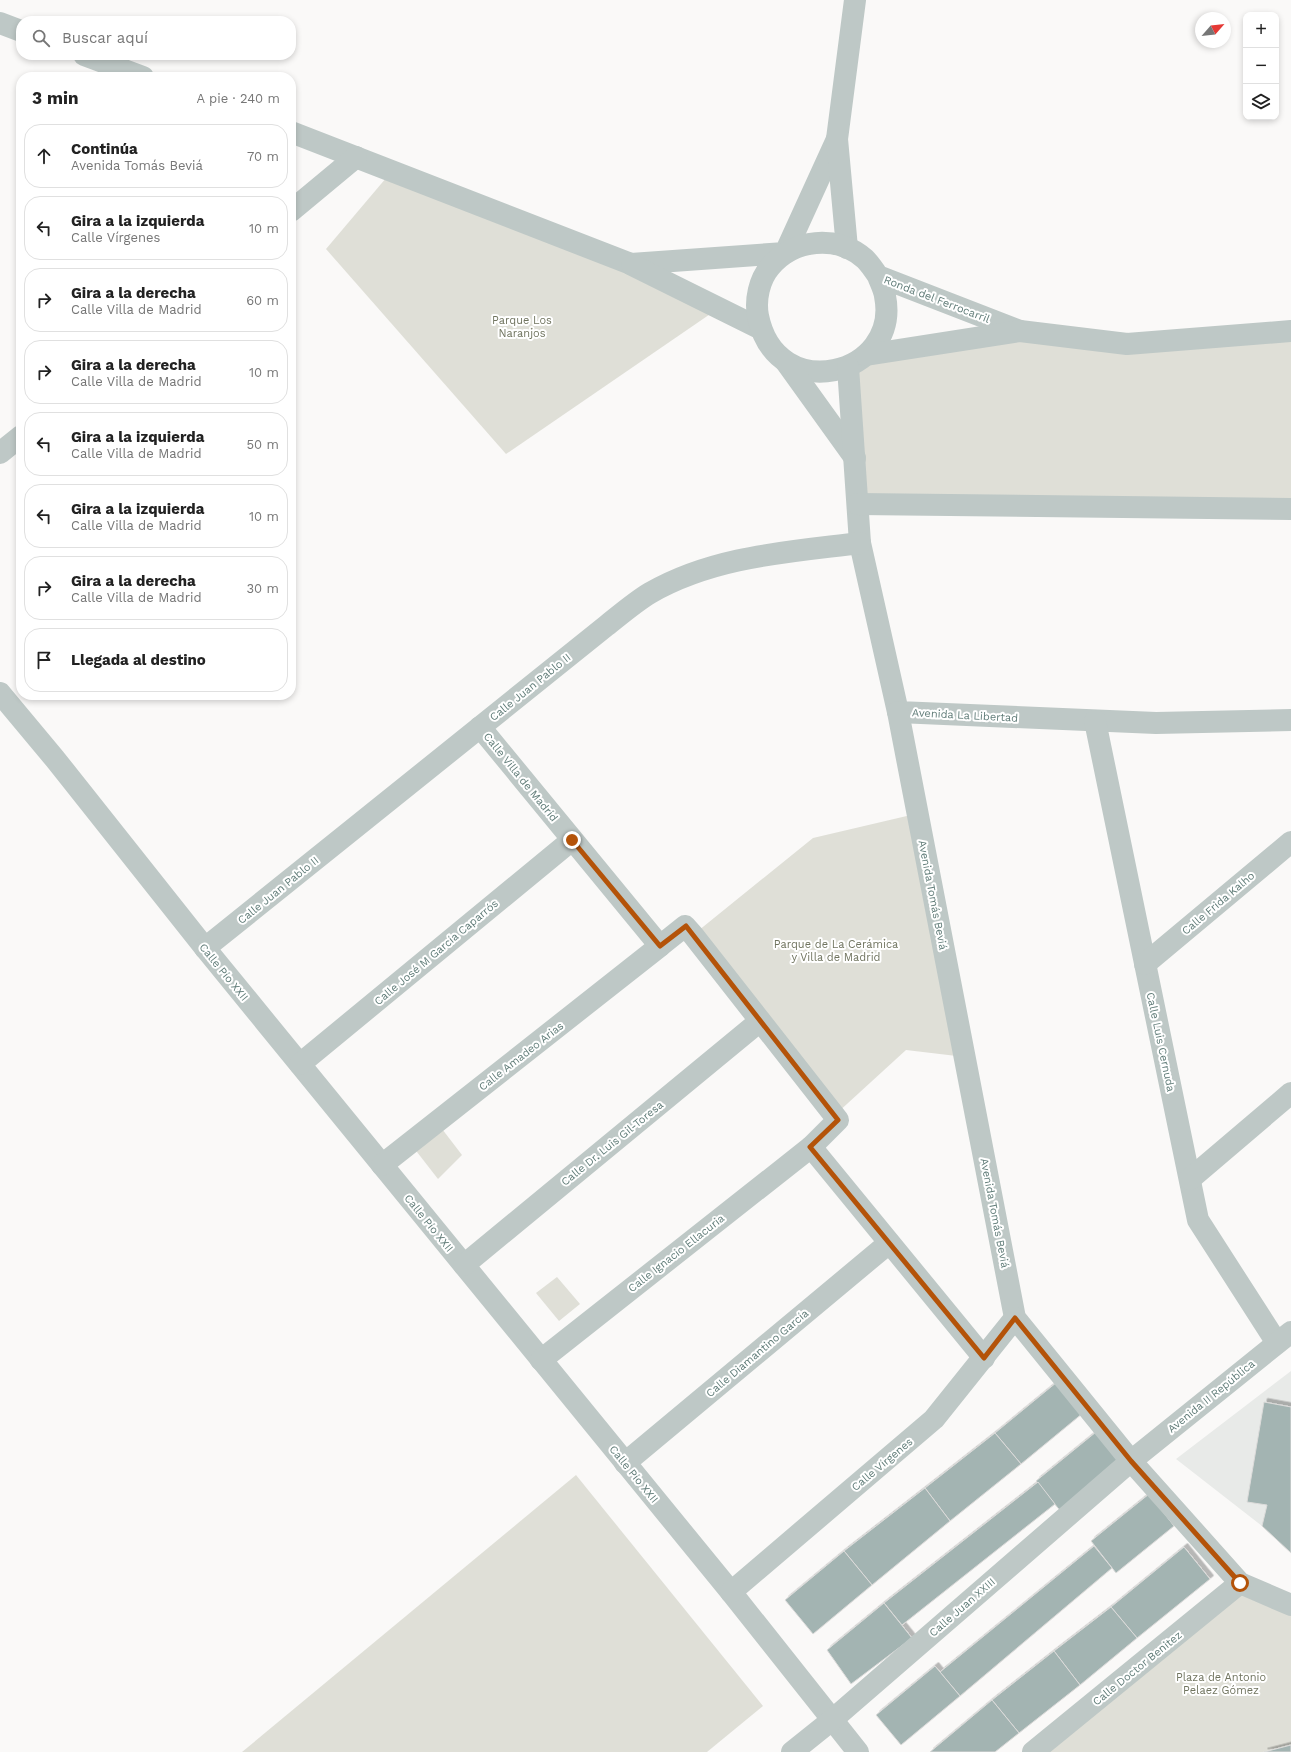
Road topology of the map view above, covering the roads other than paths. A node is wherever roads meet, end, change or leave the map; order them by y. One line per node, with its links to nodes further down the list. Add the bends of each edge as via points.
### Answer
1 (855, 0): 7 (street)
2 (0, 23): 3 (street)
3 (16, 29)
4 (97, 60): 5 (street)
5 (130, 72)
6 (296, 134): 8 (street)
7 (838, 139): 10 (street); 11 (street)
8 (356, 157): 9 (street); 12 (street)
9 (296, 207)
10 (846, 248): 11 (street, Ronda del Ferrocarril, via 826,242 804,244); 13 (street, Ronda del Ferrocarril, via 865,259)
11 (785, 254): 12 (street); 14 (street, Ronda del Ferrocarril, via 770,268 760,287 757,308)
12 (631, 264): 14 (street)
13 (878, 276): 15 (street, Ronda del Ferrocarril); 17 (street, via 885,296 886,318 879,338)
14 (761, 329): 18 (street, via 771,348)
15 (1020, 331): 16 (street, via 1127,344); 17 (street)
16 (1291, 331)
17 (866, 355): 19 (street)
18 (786, 362): 19 (street, via 806,370 828,372); 22 (street)
19 (848, 367): 22 (street, Avenida La Libertad)
20 (16, 440): 21 (street)
21 (0, 453)
22 (855, 458): 23 (street, Avenida La Libertad)
23 (858, 504): 24 (street); 25 (street, Avenida La Libertad)
24 (1291, 508)
25 (860, 543): 27 (street, Avenida La Libertad); 30 (street, Calle Juan Pablo II, via 748,558 701,570 650,593)
26 (0, 693): 34 (street, Calle Pío XXII)
27 (898, 712): 29 (street, Avenida La Libertad); 44 (street, Avenida Tomás Beviá)
28 (1291, 720): 29 (street, Avenida La Libertad, via 1156,724)
29 (1095, 721): 35 (street, Calle Luis Cernuda)
30 (480, 727): 31 (street, Calle Villa de Madrid); 34 (street, Calle Juan Pablo II)
31 (572, 840): 33 (street, Calle Villa de Madrid); 37 (street, Calle José M García Caparrós)
32 (1291, 842): 35 (street, Calle Frida Kalho)
33 (660, 946): 36 (street, via 686,926); 40 (street, Calle Amadeo Arias)
34 (205, 948): 37 (street, Calle Pío XXII)
35 (1145, 964): 41 (street, Calle Luis Cernuda)
36 (760, 1021): 39 (street, via 838,1120); 43 (street, Calle Dr. Luis Gil-Toresa)
37 (300, 1064): 40 (street, Calle Pío XXII)
38 (1291, 1093): 41 (street)
39 (810, 1147): 42 (street); 47 (street, Calle Ignacio Ellacuria)
40 (382, 1165): 43 (street, Calle Pío XXII)
41 (1190, 1179): 45 (street, Calle Luis Cernuda, via 1198,1220)
42 (889, 1243): 46 (street); 49 (street, Calle Diamantino García)
43 (464, 1265): 47 (street, Calle Pío XXII)
44 (1015, 1318): 46 (street, Calle Vírgenes); 48 (street, Avenida Tomás Beviá)
45 (1284, 1338): 48 (street, Avenida II República)
46 (984, 1358): 51 (street, Calle Vírgenes, via 934,1419)
47 (541, 1360): 49 (street, Calle Pío XXII)
48 (1131, 1461): 50 (street, Avenida Tomás Beviá); 53 (street, Calle Juan XXIII)
49 (625, 1463): 51 (street, Calle Pío XXII)
50 (1240, 1583): 52 (street, Avenida Tomás Beviá); 56 (street, Calle Doctor Benitez)
51 (731, 1592): 53 (street, Calle Pío XXII)
52 (1291, 1605)
53 (832, 1720): 54 (street, Calle Juan XXIII); 55 (street, Calle Pío XXII)
54 (792, 1752)
55 (858, 1752)
56 (1033, 1752)

